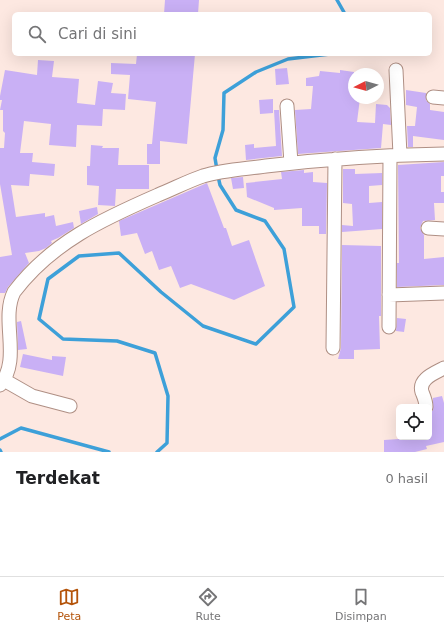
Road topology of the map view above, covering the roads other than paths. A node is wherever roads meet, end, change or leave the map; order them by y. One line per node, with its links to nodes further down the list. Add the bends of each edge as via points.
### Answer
1 (396, 70): 4 (street)
2 (287, 106): 6 (street)
3 (444, 154): 4 (street)
4 (395, 155): 5 (street); 10 (street)
5 (335, 158): 6 (street); 12 (street)
6 (291, 163): 14 (street, via 203,176 92,225 67,241 14,292 6,319 8,373)
7 (428, 228): 8 (street)
8 (444, 229)
9 (444, 293): 10 (street)
10 (389, 295): 11 (street)
11 (389, 327)
12 (333, 348)
13 (444, 368): 15 (street, via 422,383)
14 (2, 382): 16 (street, via 32,396)
15 (425, 404)
16 (70, 406)

